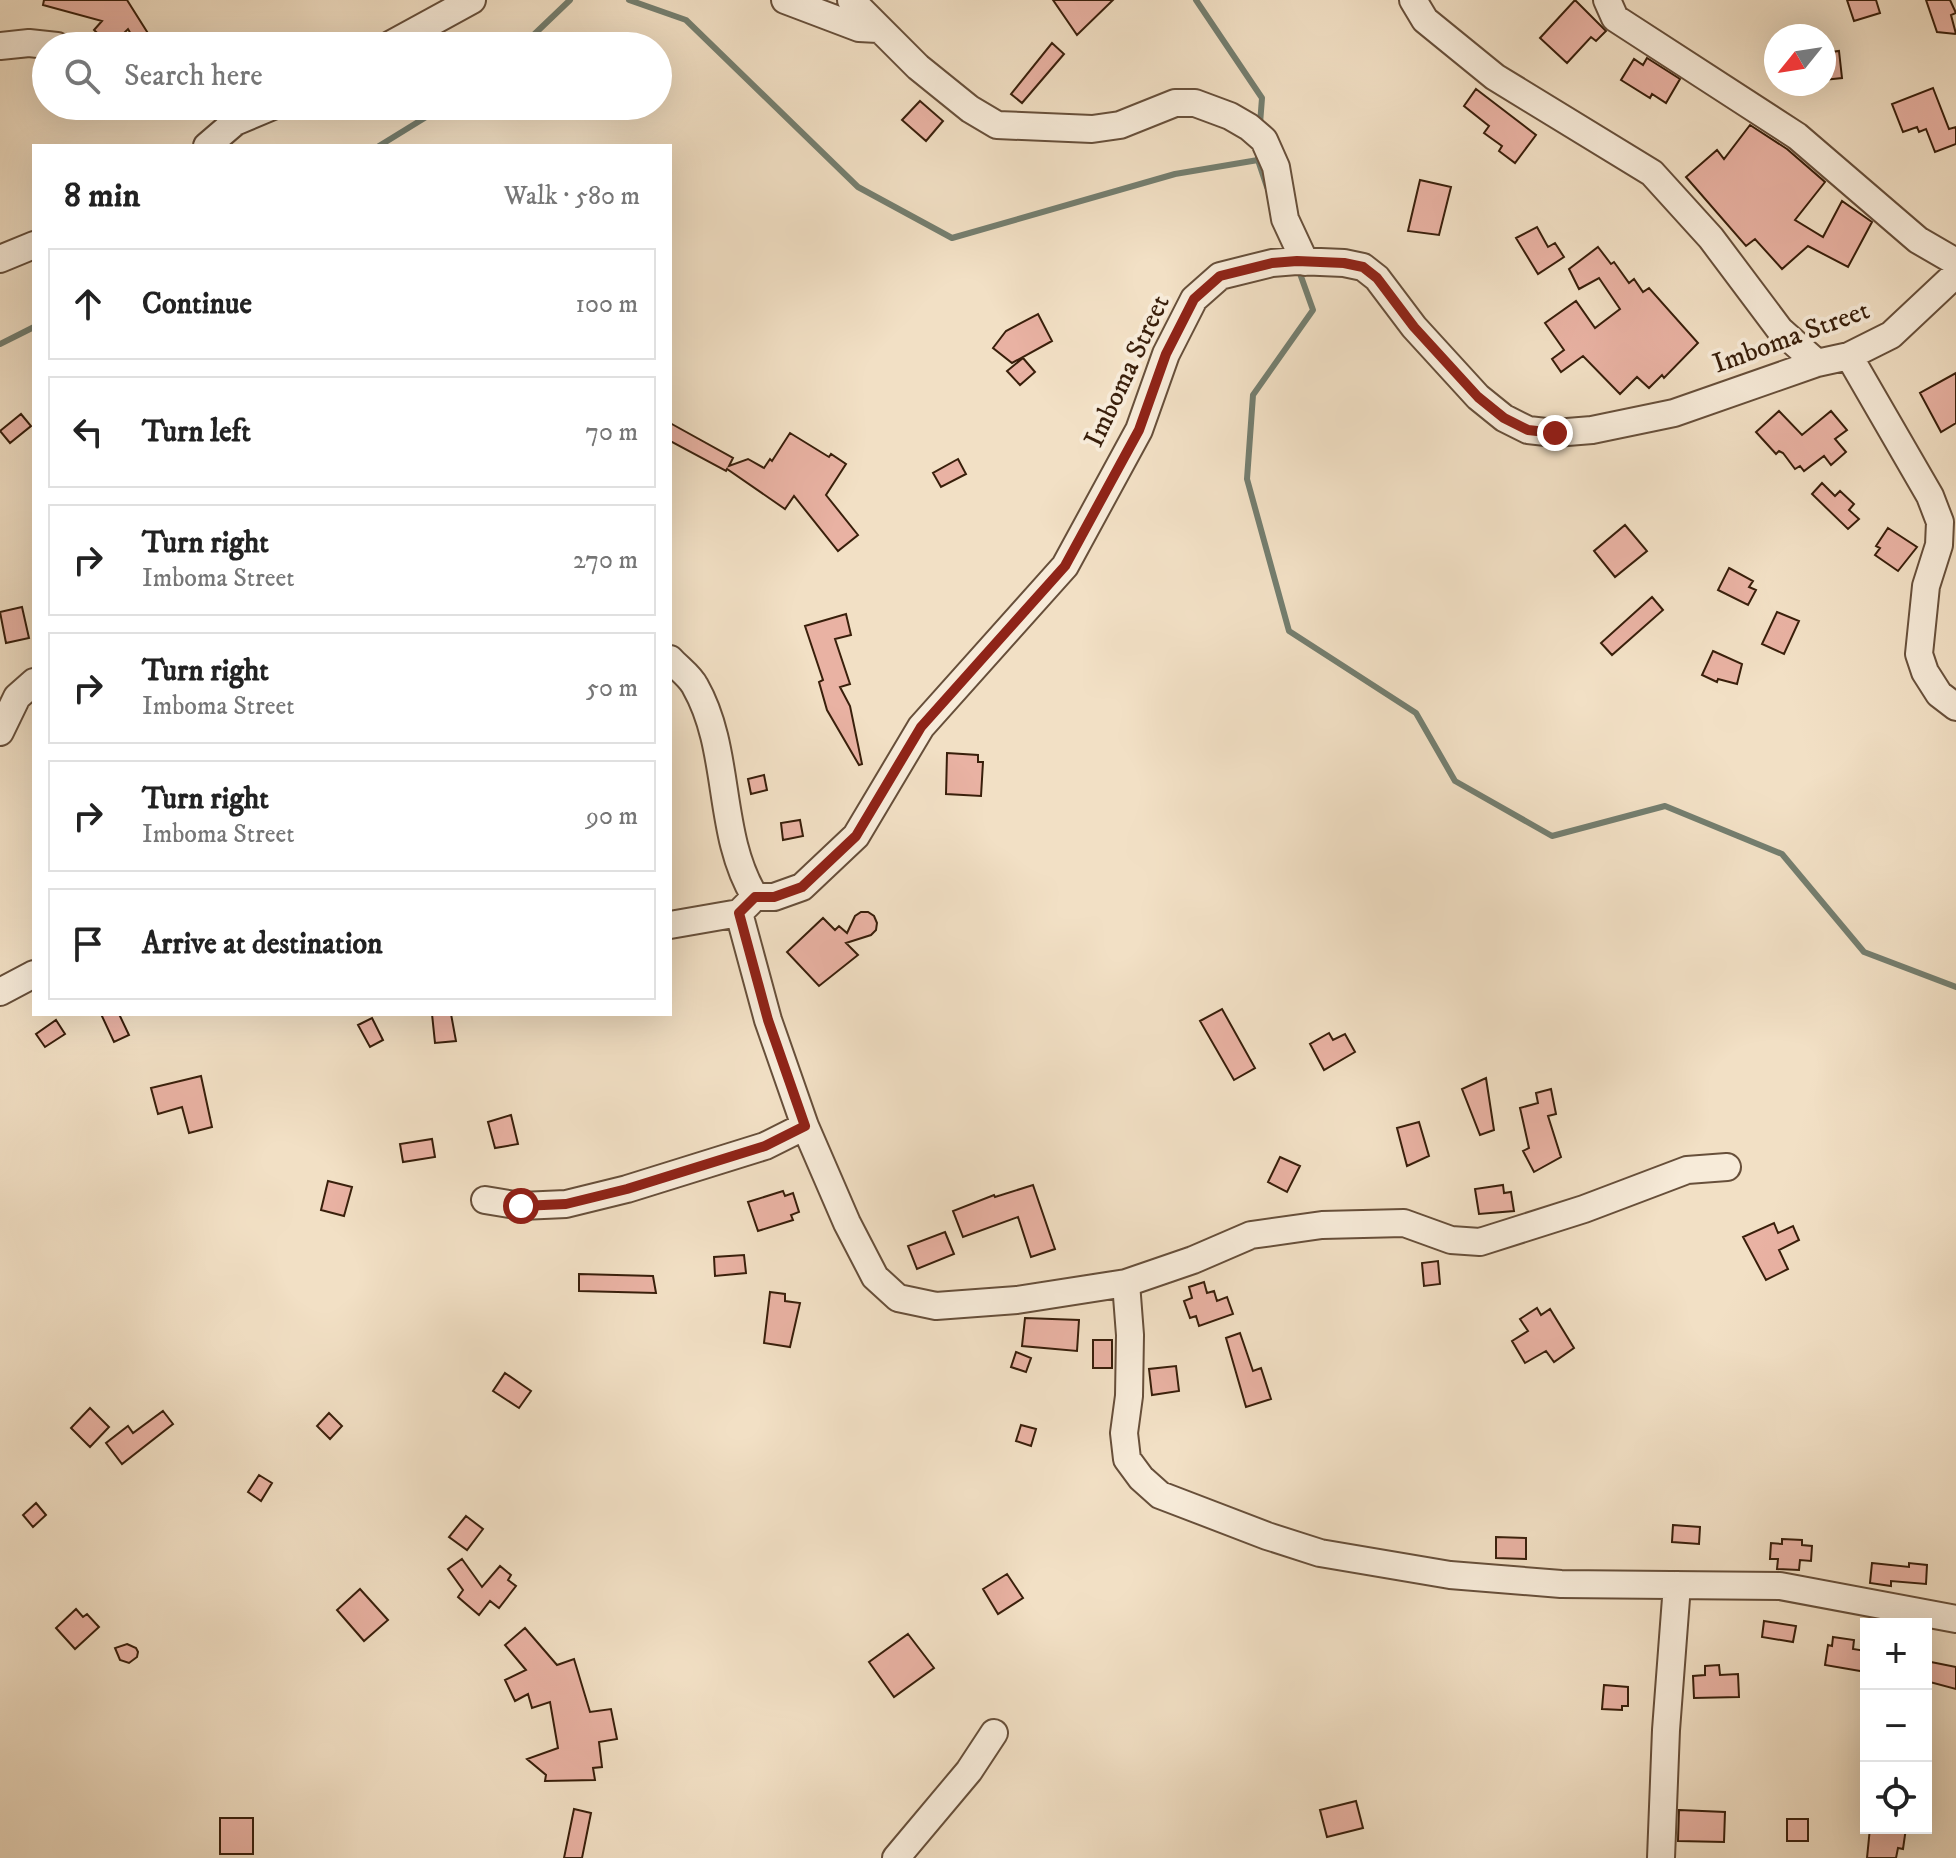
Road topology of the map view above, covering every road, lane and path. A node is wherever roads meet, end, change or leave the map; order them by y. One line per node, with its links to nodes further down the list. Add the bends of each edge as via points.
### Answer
1 (472, 0): 7 (street)
2 (785, 0): 6 (street, via 859,28)
3 (851, 0): 6 (street)
4 (1413, 0): 18 (street, via 1425,20 1495,77 1652,173 1711,238 1780,330)
5 (1607, 0): 15 (street, via 1615,18 1797,136 1918,240)
6 (878, 29): 14 (street, via 970,109 997,125 1092,129 1120,125 1175,103 1195,103 1257,133 1276,167)
7 (414, 32)
8 (32, 43): 9 (street)
9 (0, 46)
10 (240, 120): 11 (street)
11 (209, 144)
12 (32, 246): 13 (street)
13 (0, 259)
14 (1292, 262): 18 (street, Imboma Street, via 1363,267 1478,397 1528,430 1592,430 1674,413); 23 (street, Imboma Street, via 1220,276 1194,299 1166,354 1139,430 1065,566 921,727 856,836 802,887)
15 (1956, 262)
16 (1956, 274): 17 (street, Imboma Street, via 1891,335)
17 (1849, 356): 18 (street, Imboma Street); 21 (street, via 1940,522 1919,654 1939,694)
18 (1817, 363)
19 (672, 661): 23 (street, via 694,683 711,719)
20 (32, 684): 22 (street, via 17,697)
21 (1956, 707)
22 (0, 732)
23 (747, 905): 24 (street, Imboma Street); 27 (street, via 768,1020)
24 (672, 924)
25 (32, 975): 26 (street)
26 (0, 992)
27 (805, 1126): 29 (street, via 765,1146 566,1204 521,1206); 30 (street, via 875,1277 898,1298 936,1306)
28 (1727, 1167): 30 (street, via 1687,1170 1480,1242 1451,1240 1404,1223 1322,1225 1251,1235)
29 (485, 1200)
30 (1126, 1283): 31 (street, via 1127,1459 1160,1495 1320,1553 1450,1575 1561,1584)
31 (1677, 1585): 32 (street, via 1780,1586); 35 (street)
32 (1956, 1619)
33 (994, 1733): 34 (street)
34 (896, 1858)
35 (1661, 1858)

